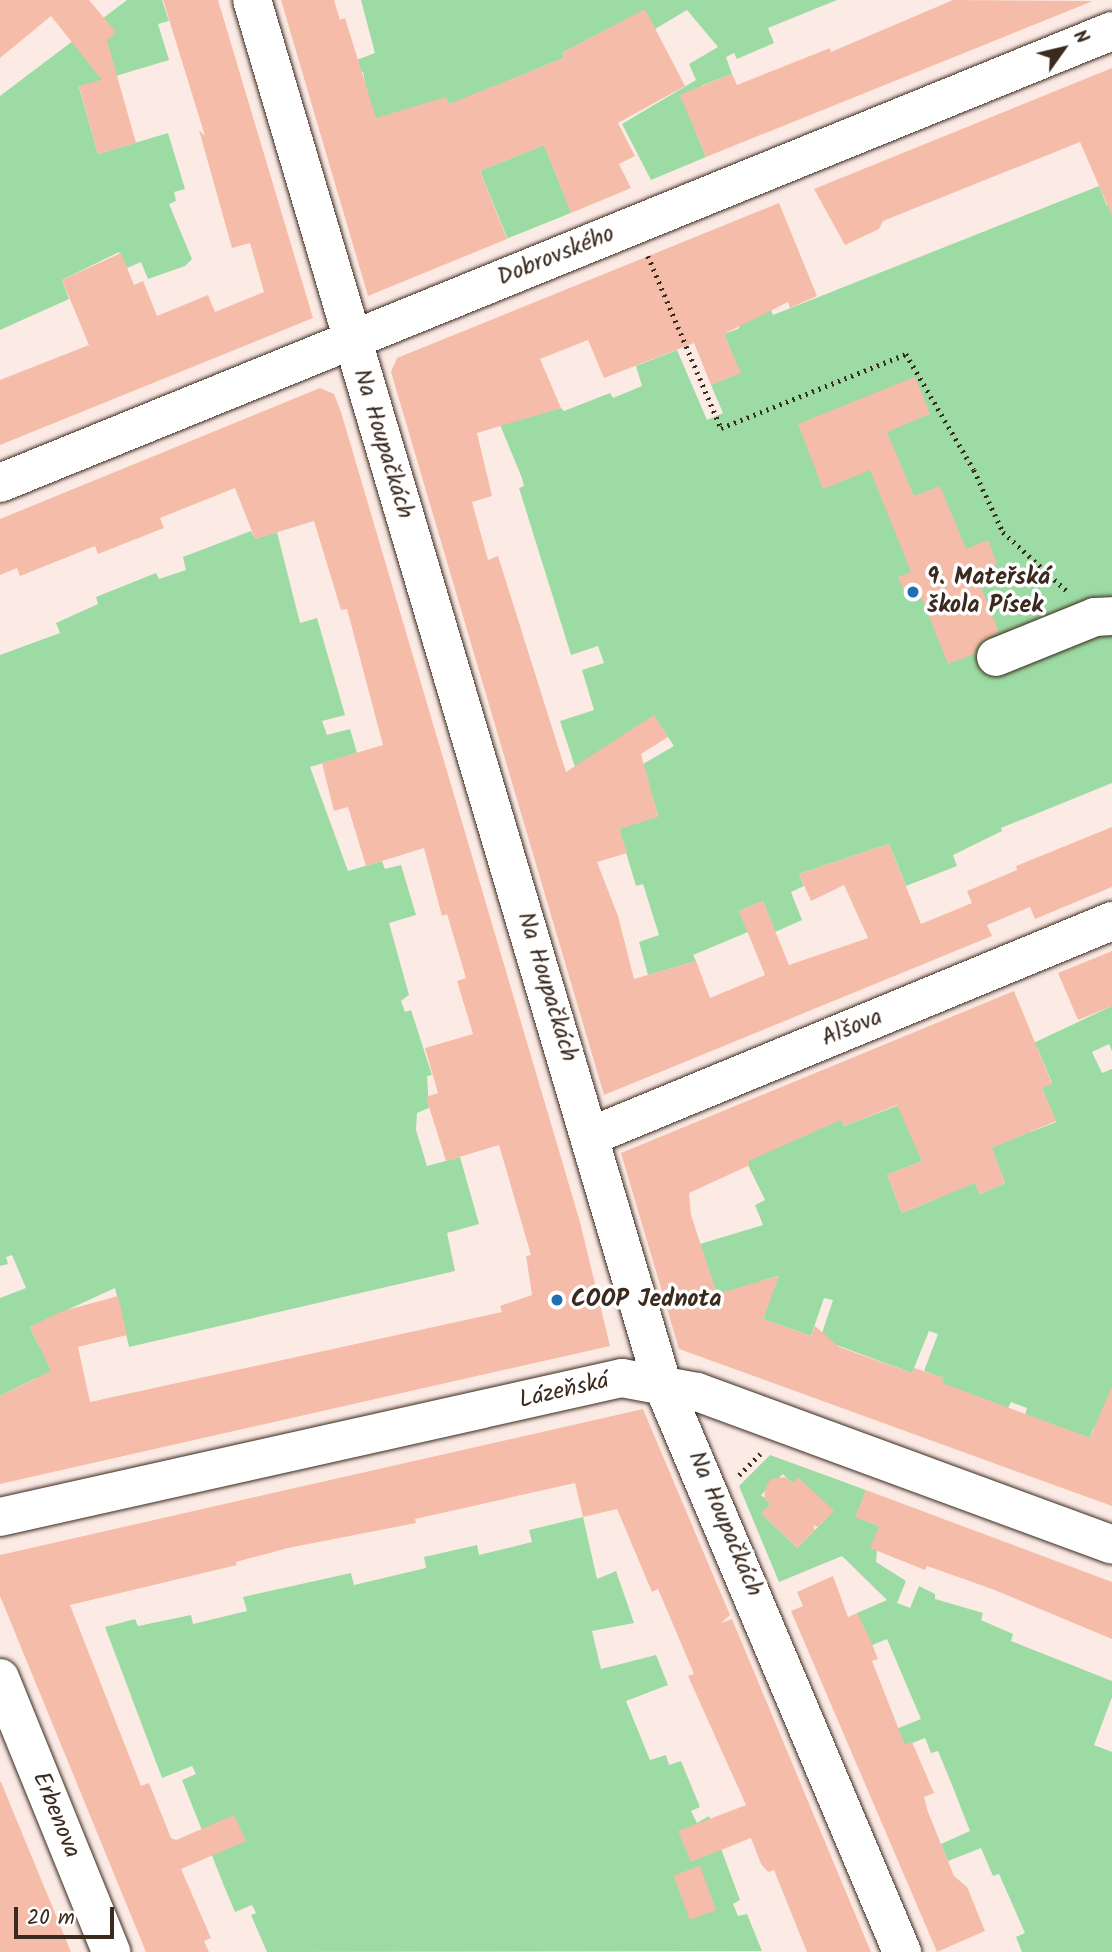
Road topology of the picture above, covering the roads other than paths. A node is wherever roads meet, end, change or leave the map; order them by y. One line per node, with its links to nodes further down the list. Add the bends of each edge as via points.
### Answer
1 (252, 0): 3 (street, Na Houpačkách)
2 (1112, 31): 3 (street, Dobrovského)
3 (352, 338): 4 (street, Dobrovského); 8 (street, Na Houpačkách)
4 (0, 483)
5 (1104, 617): 6 (street)
6 (996, 657)
7 (1112, 920): 8 (street, Alšova)
8 (592, 1136): 9 (street, Na Houpačkách)
9 (662, 1383): 10 (street, Lázeňská, via 622,1378); 11 (street, Lázeňská); 14 (street, Na Houpačkách)
10 (0, 1517)
11 (1112, 1545)
12 (0, 1678): 13 (street, Erbenova)
13 (111, 1952)
14 (902, 1952)

